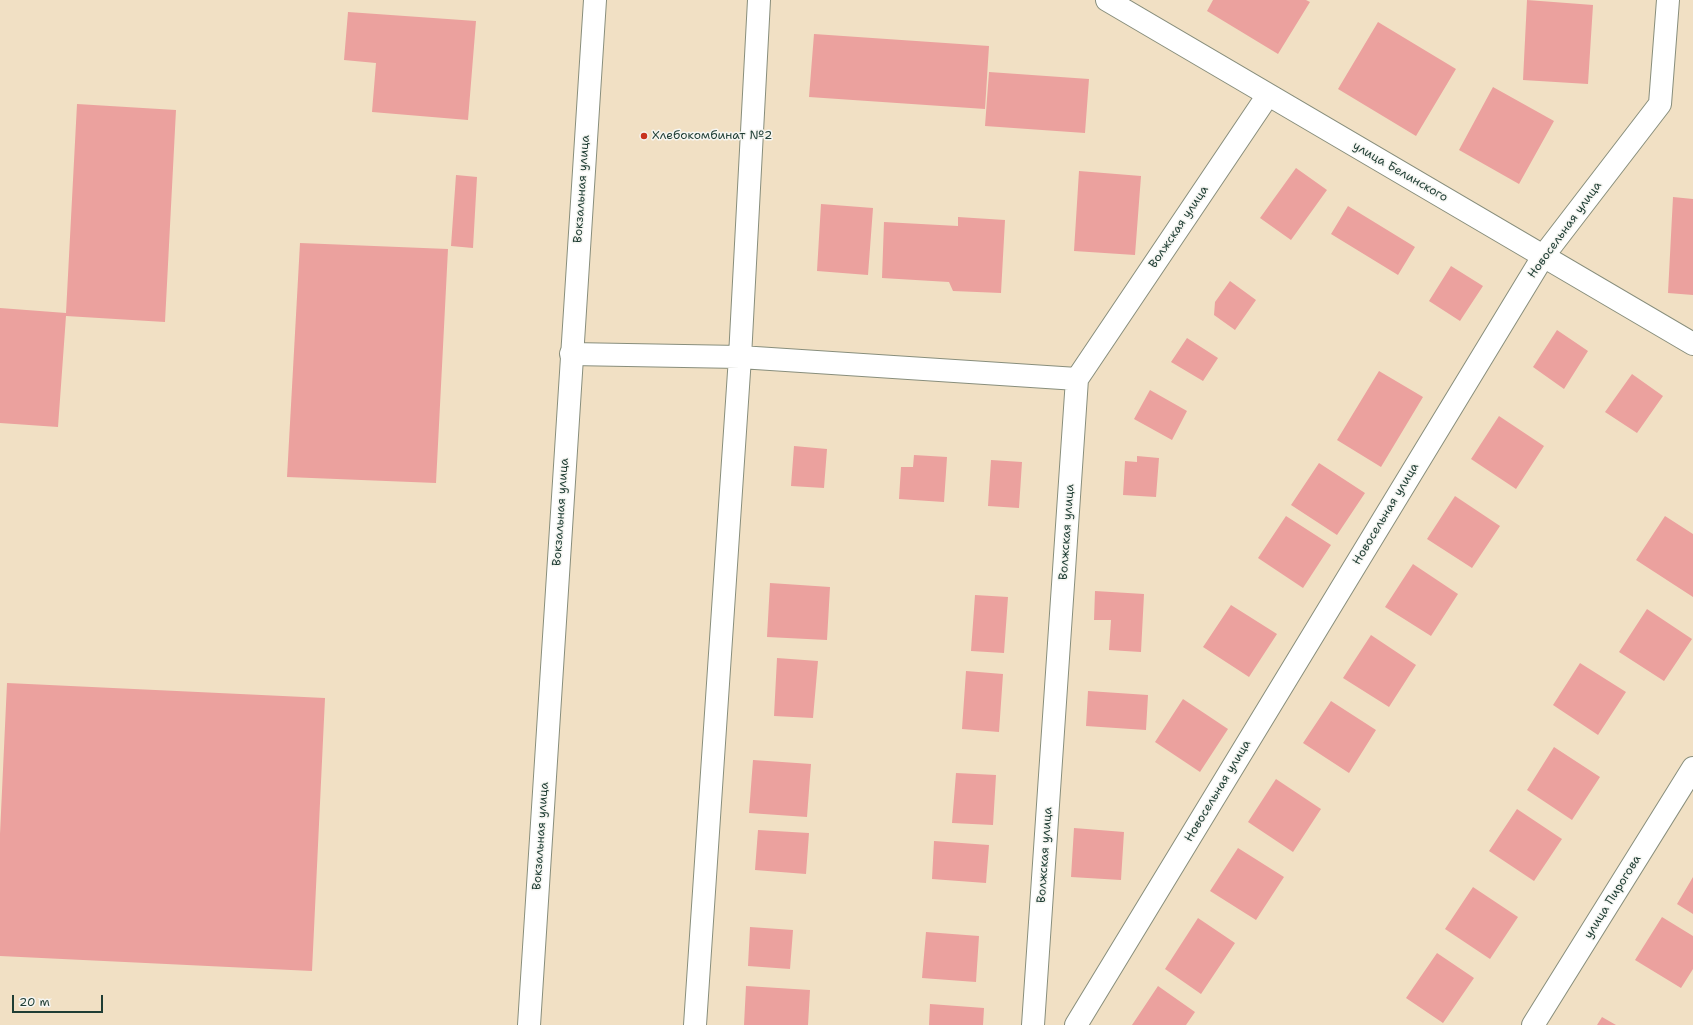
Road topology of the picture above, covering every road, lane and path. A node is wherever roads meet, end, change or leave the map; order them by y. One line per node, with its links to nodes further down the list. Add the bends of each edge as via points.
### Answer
1 (595, 0): 8 (street, Вокзальная улица)
2 (759, 0): 9 (street)
3 (1107, 0): 5 (street, улица Белинского)
4 (1668, 0): 6 (street, Новосельная улица, via 1660,104)
5 (1268, 95): 6 (street, улица Белинского); 10 (street, Волжская улица)
6 (1544, 255): 7 (street, улица Белинского); 15 (street, Новосельная улица)
7 (1693, 344)
8 (571, 354): 9 (street); 12 (street, Вокзальная улица)
9 (740, 357): 10 (street); 13 (street)
10 (1077, 379): 14 (street, Волжская улица)
11 (1693, 768): 16 (street, улица Пирогова)
12 (529, 1025)
13 (695, 1025)
14 (1033, 1025)
15 (1076, 1025)
16 (1533, 1025)

